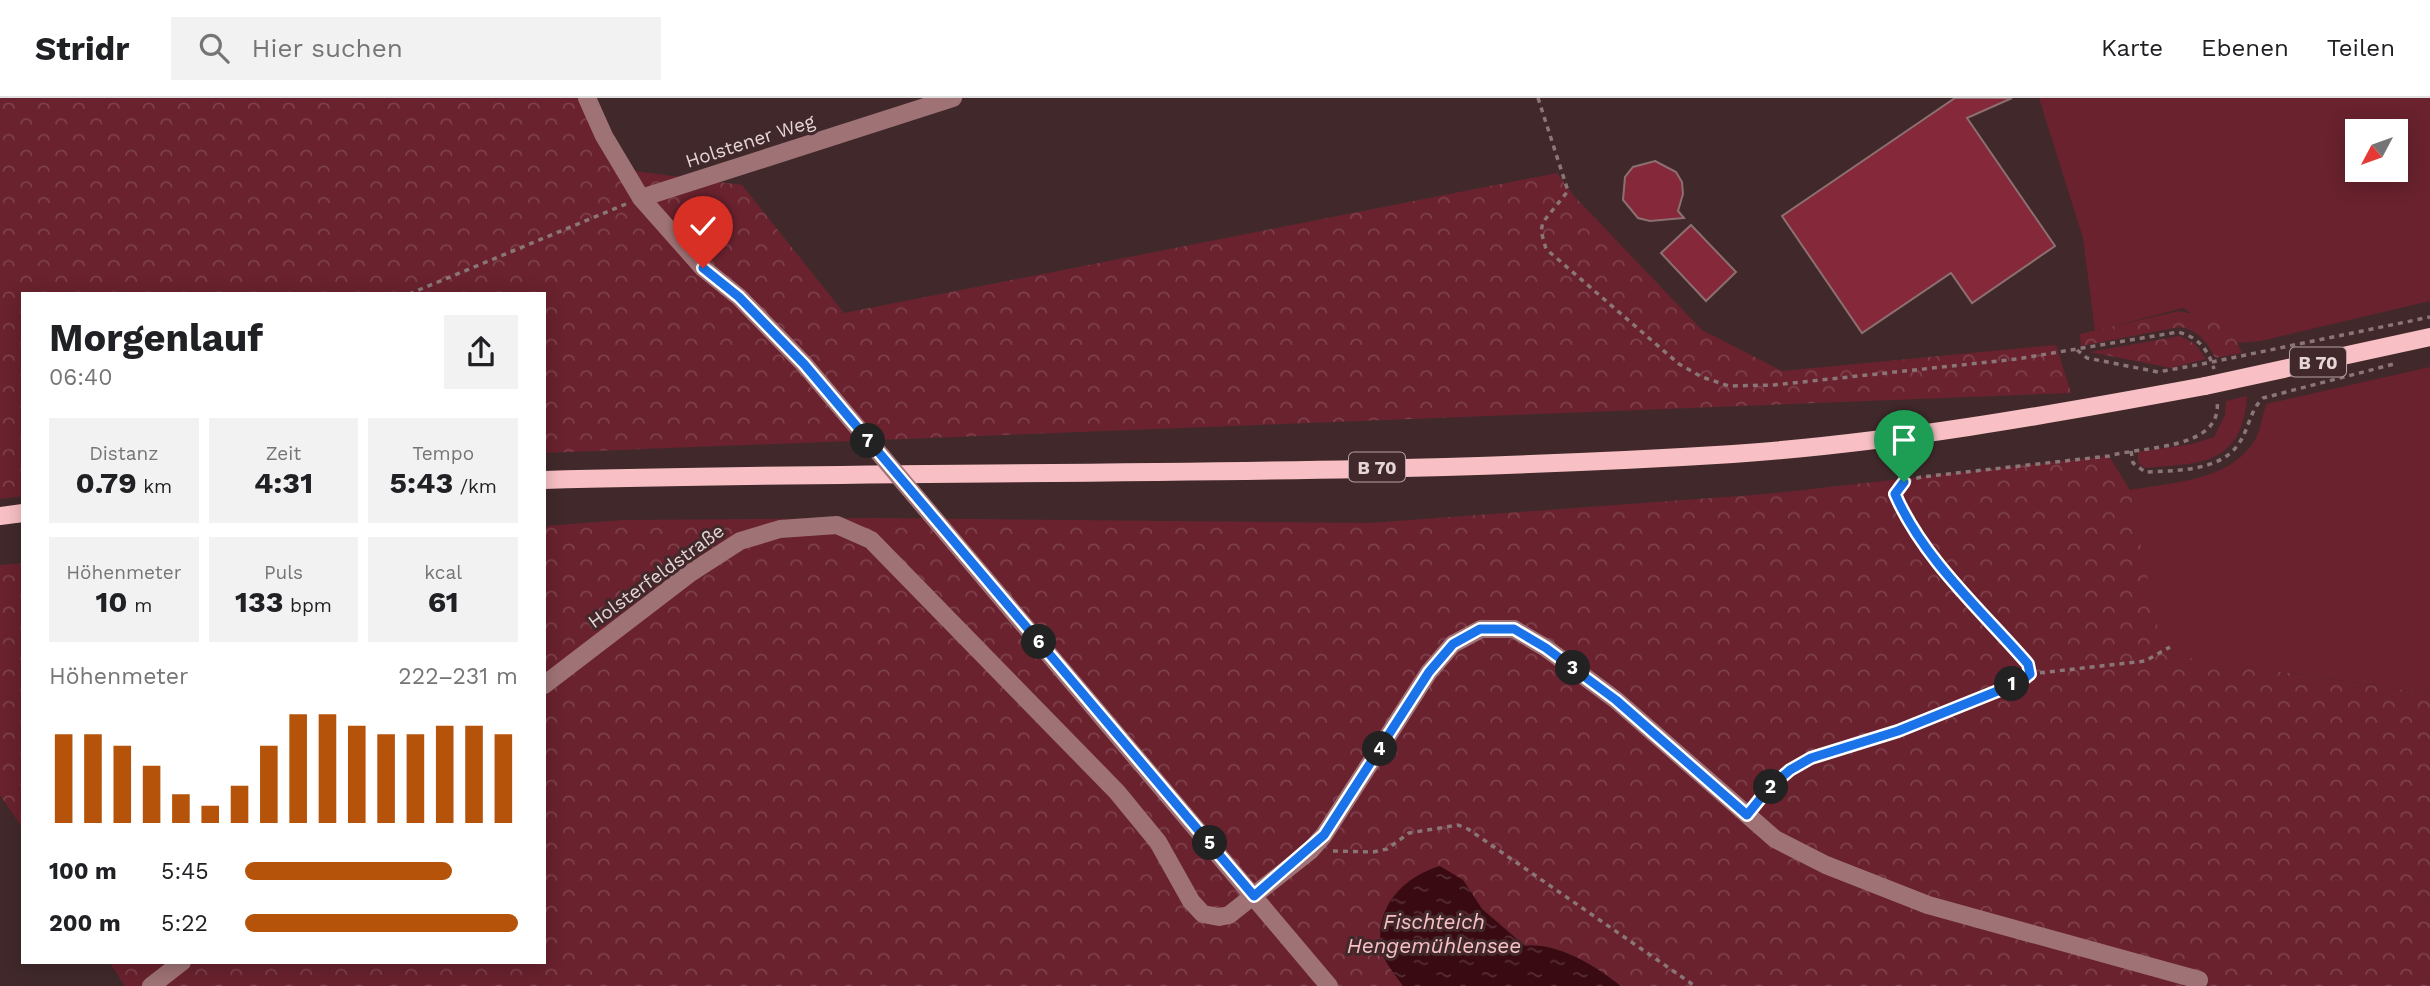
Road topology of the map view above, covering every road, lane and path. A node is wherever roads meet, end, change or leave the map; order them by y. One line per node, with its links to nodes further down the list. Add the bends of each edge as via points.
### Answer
1 (587, 98): 4 (street)
2 (953, 98): 4 (street, Holstener Weg)
3 (1538, 98): 6 (path, bridge, via 1568,191 1543,222 1546,249 1679,364 1729,386 1774,385 2077,350 2087,358 2158,372)
4 (641, 198): 5 (path); 19 (street, bridge, via 703,268 739,297 804,364)
5 (414, 292)
6 (2430, 317)
7 (2430, 337): 11 (main road, B 70, bridge, via 2205,386 1937,431 1735,453 1433,467)
8 (2396, 364): 9 (path, via 2263,398 2255,405 2237,446 2221,461 2145,472 2133,463)
9 (2131, 449)
10 (2011, 469): 15 (path, via 1921,477 1904,482 1895,494 1917,538 2028,664)
11 (546, 480)
12 (21, 513): 13 (main road)
13 (0, 516)
14 (2170, 647): 15 (path, via 2145,661)
15 (2030, 674): 17 (path, via 1898,731 1811,758 1768,789)
16 (546, 683): 19 (street, Holsterfeldstraße, via 689,574 740,541 780,529 837,525 872,540 1117,792 1158,842 1203,914 1229,915)
17 (1747, 815): 18 (street, via 1616,700 1546,648 1514,629 1480,629 1453,644 1429,672 1343,809); 21 (street, via 1775,839 1826,865 1928,905)
18 (1310, 851): 19 (street); 24 (path, via 1373,852 1387,849 1409,833 1458,825)
19 (1254, 896): 23 (street)
20 (179, 964): 22 (street)
21 (2199, 980)
22 (151, 986)
23 (1329, 986)
24 (1695, 986)

